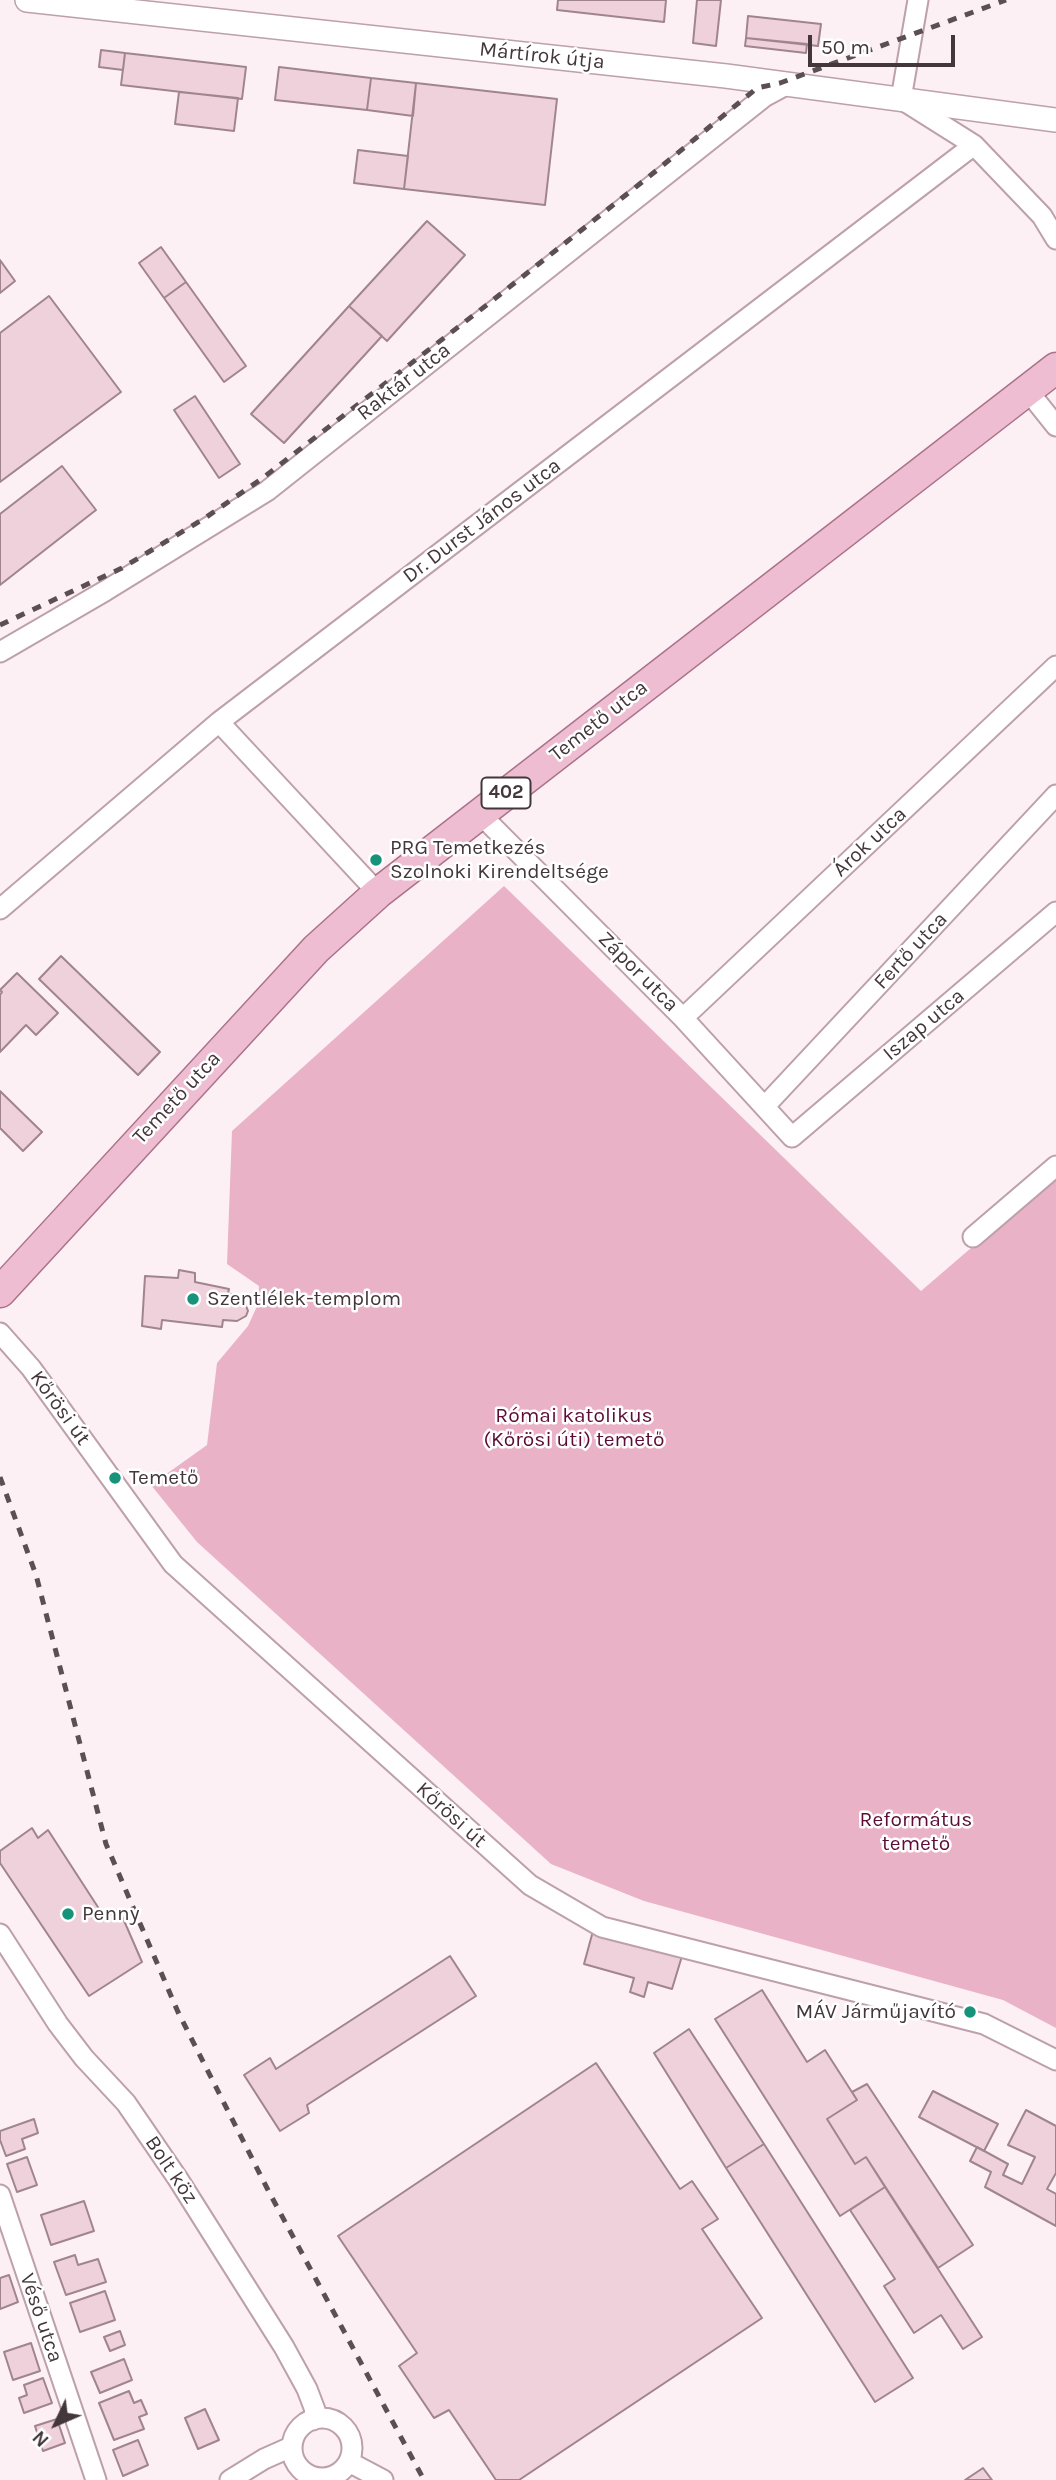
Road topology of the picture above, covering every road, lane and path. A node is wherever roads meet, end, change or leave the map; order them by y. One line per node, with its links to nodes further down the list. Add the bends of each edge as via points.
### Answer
1 (28, 0): 3 (street, Mártírok útja)
2 (918, 0): 4 (street)
3 (788, 84): 4 (street, Mártírok útja); 11 (street, Raktár utca, via 764,97 267,491)
4 (901, 99): 5 (street, Mártírok útja); 6 (street)
5 (1056, 120)
6 (974, 145): 7 (street, via 1042,216); 13 (street, Dr. Durst János utca)
7 (1056, 239)
8 (1056, 369): 9 (main road, Temető utca / 402)
9 (1028, 391): 10 (street); 15 (main road, Temető utca / 402)
10 (1056, 426)
11 (0, 652)
12 (1056, 666): 19 (street, Árok utca)
13 (219, 722): 16 (street); 17 (street, Dr. Durst János utca)
14 (1056, 795): 20 (street, Fertő utca)
15 (479, 813): 16 (main road, Temető utca / 402); 19 (street, Zápor utca)
16 (379, 893): 24 (main road, Temető utca / 402, via 316,949)
17 (0, 909)
18 (1056, 912): 21 (street, Iszap utca)
19 (683, 1018): 20 (street, Zápor utca)
20 (765, 1106): 21 (street, Zápor utca)
21 (792, 1137)
22 (1056, 1166): 23 (street)
23 (973, 1237)
24 (4, 1278)
25 (0, 1333): 27 (street, Kőrösi út, via 31,1368 173,1563 530,1885 602,1927 984,2024)
26 (0, 1934): 29 (street, Bolt köz, via 58,2024 126,2103 178,2179 285,2347 307,2389 315,2410)
27 (1056, 2060)
28 (0, 2195): 33 (street, Véső utca)
29 (313, 2420): 30 (street, via 296,2433); 31 (street, via 331,2420 345,2429 352,2445)
30 (291, 2447): 32 (street, via 301,2471); 34 (street)
31 (349, 2462): 32 (street, via 333,2477); 35 (street)
32 (317, 2479)
33 (96, 2480)
34 (230, 2480)
35 (383, 2480)

